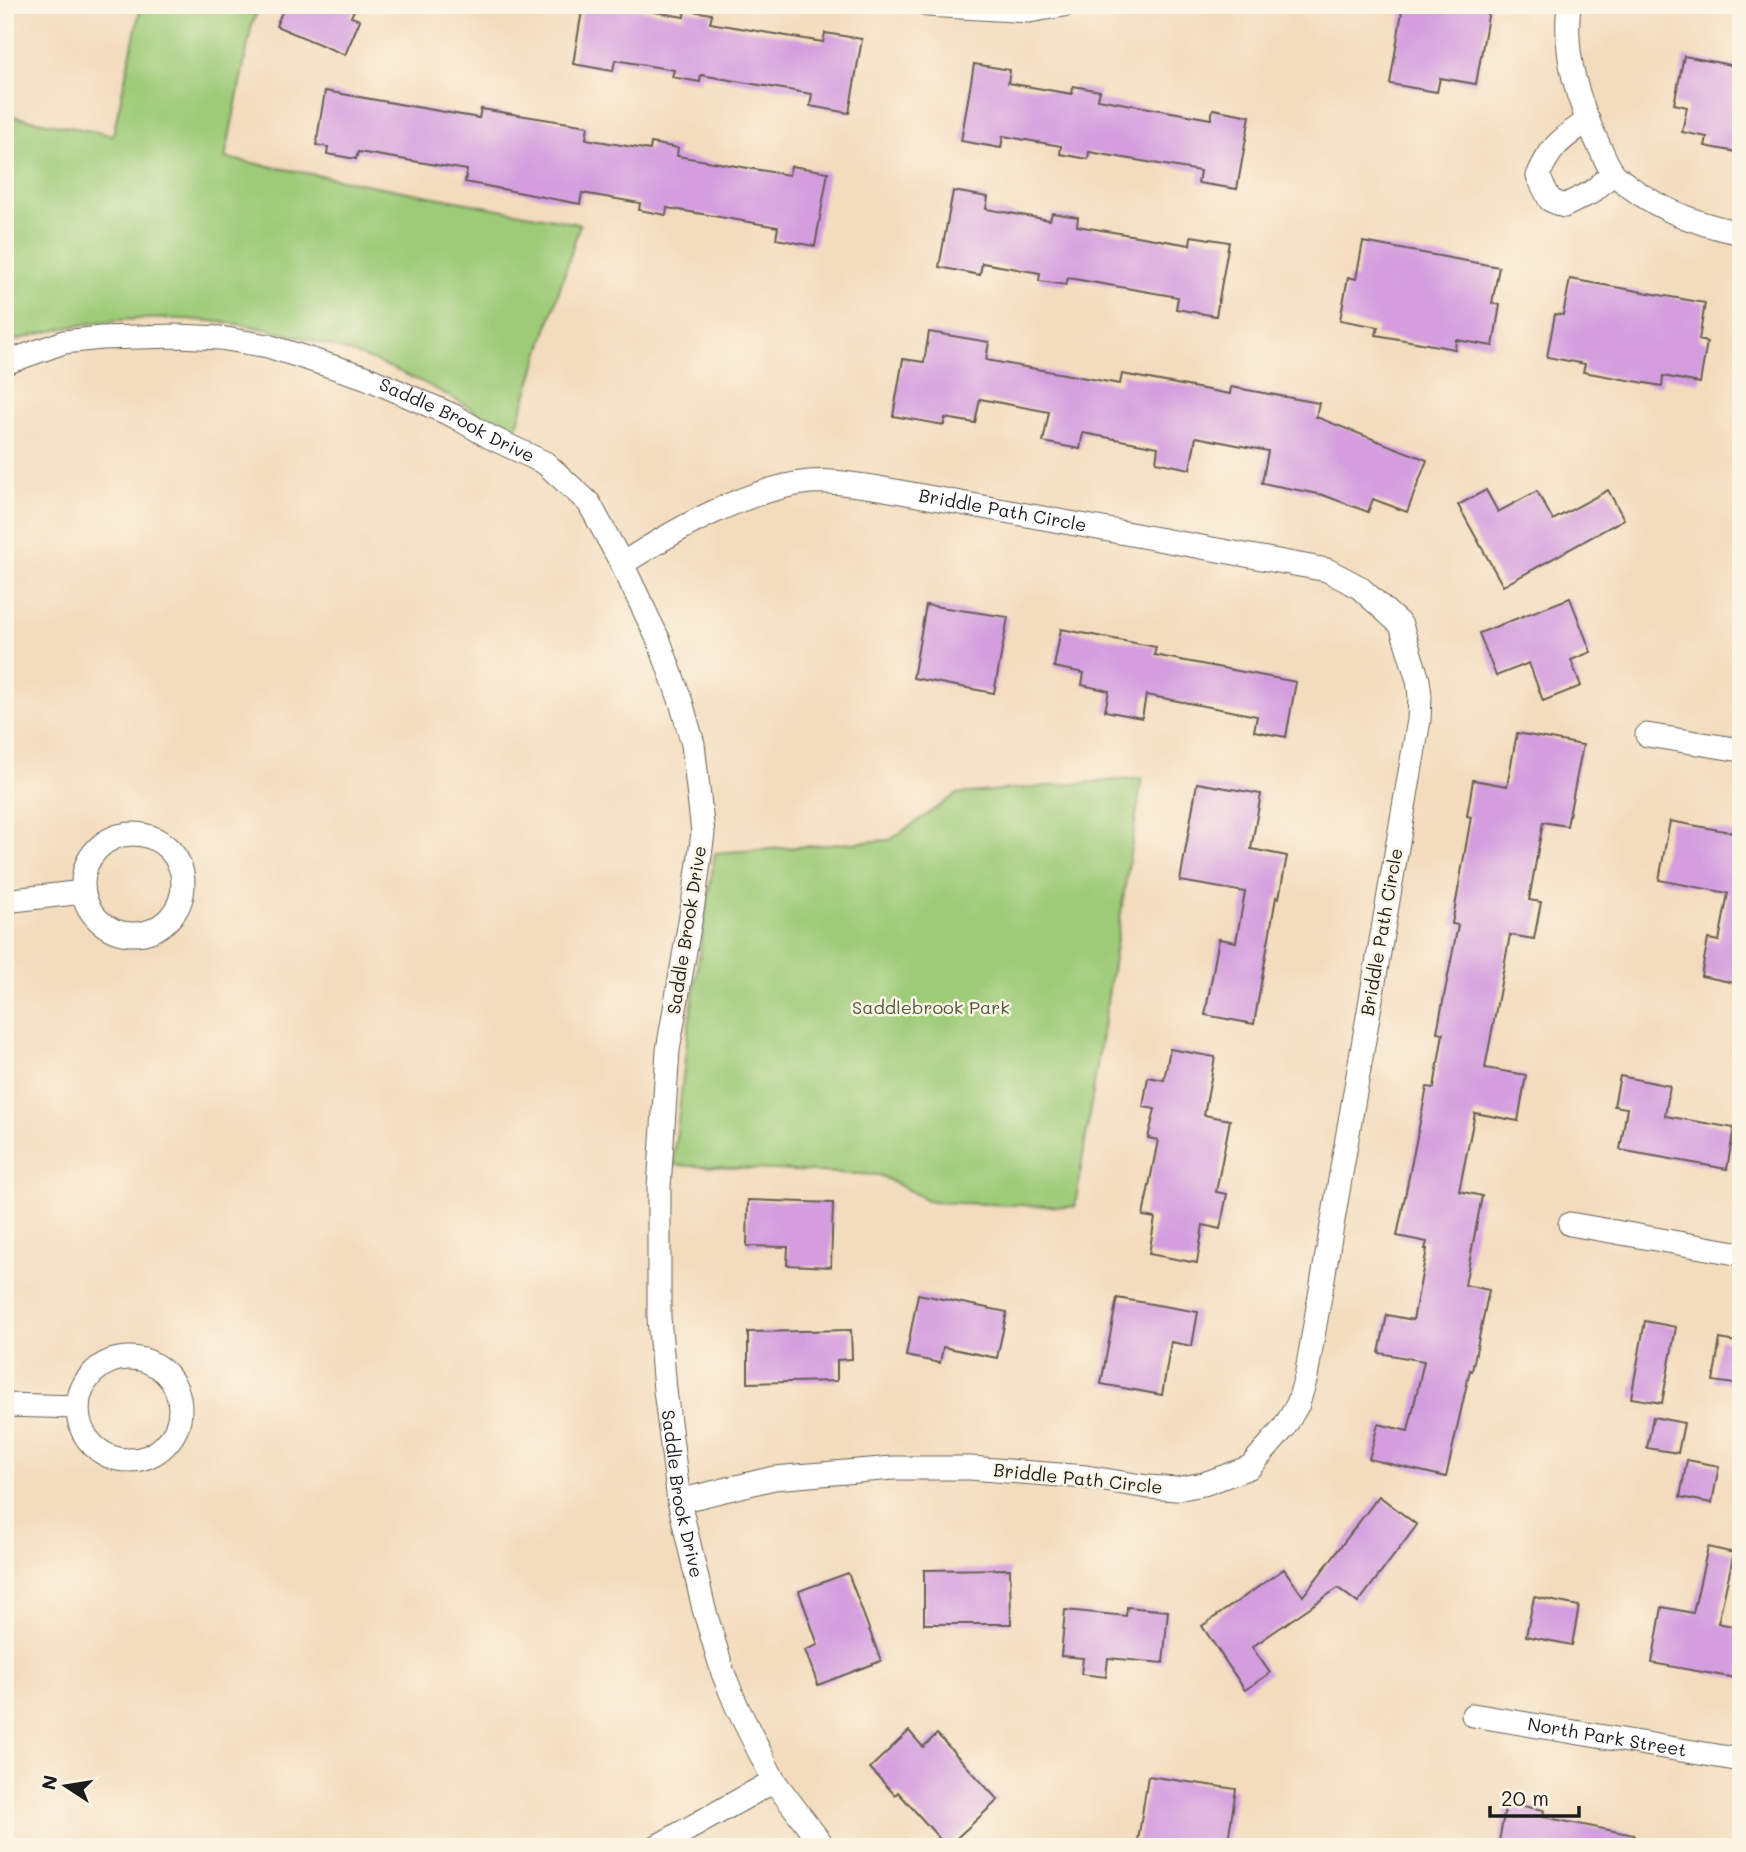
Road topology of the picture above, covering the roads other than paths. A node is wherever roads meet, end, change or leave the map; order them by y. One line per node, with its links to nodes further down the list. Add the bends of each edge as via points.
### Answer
1 (927, 5): 2 (street, via 1030,11)
2 (1064, 5)
3 (1569, 5): 4 (street, via 1571,73)
4 (1591, 128): 5 (street); 5 (street, via 1563,138 1538,176 1550,200 1564,206 1592,192)
5 (1612, 173): 6 (street, via 1664,210)
6 (1741, 233)
7 (5, 363): 8 (street, Saddle Brook Drive, via 64,342 139,336 220,338 315,359 441,411 545,463 589,503)
8 (622, 564): 17 (street, Saddle Brook Drive, via 659,641 681,702 693,744 703,832 668,1050 659,1187 659,1317); 17 (street, Briddle Path Circle, via 671,533 766,490 819,482 879,488 1327,570 1359,587 1401,625 1420,696 1306,1377 1284,1428 1250,1466 1204,1484 1176,1489 970,1468 893,1468 774,1478)
9 (1647, 735): 10 (street)
10 (1741, 750)
11 (83, 892): 11 (street, via 99,922 122,933 141,934 164,924 178,908 182,872 172,852 155,839 123,835 104,843 92,856 84,873); 12 (street)
12 (5, 901)
13 (1570, 1224): 14 (street)
14 (1741, 1254)
15 (5, 1405): 16 (street)
16 (78, 1408): 16 (street, via 91,1443 110,1457 128,1460 148,1455 166,1443 174,1432 179,1408 177,1392 167,1375 151,1363 132,1358 111,1361 93,1372 80,1392)
17 (679, 1501): 20 (street, Saddle Brook Drive, via 723,1673)
18 (1473, 1715): 19 (street, North Park Street)
19 (1741, 1760)
20 (774, 1781): 21 (street); 22 (street, Saddle Brook Drive)
21 (656, 1847)
22 (824, 1847)

